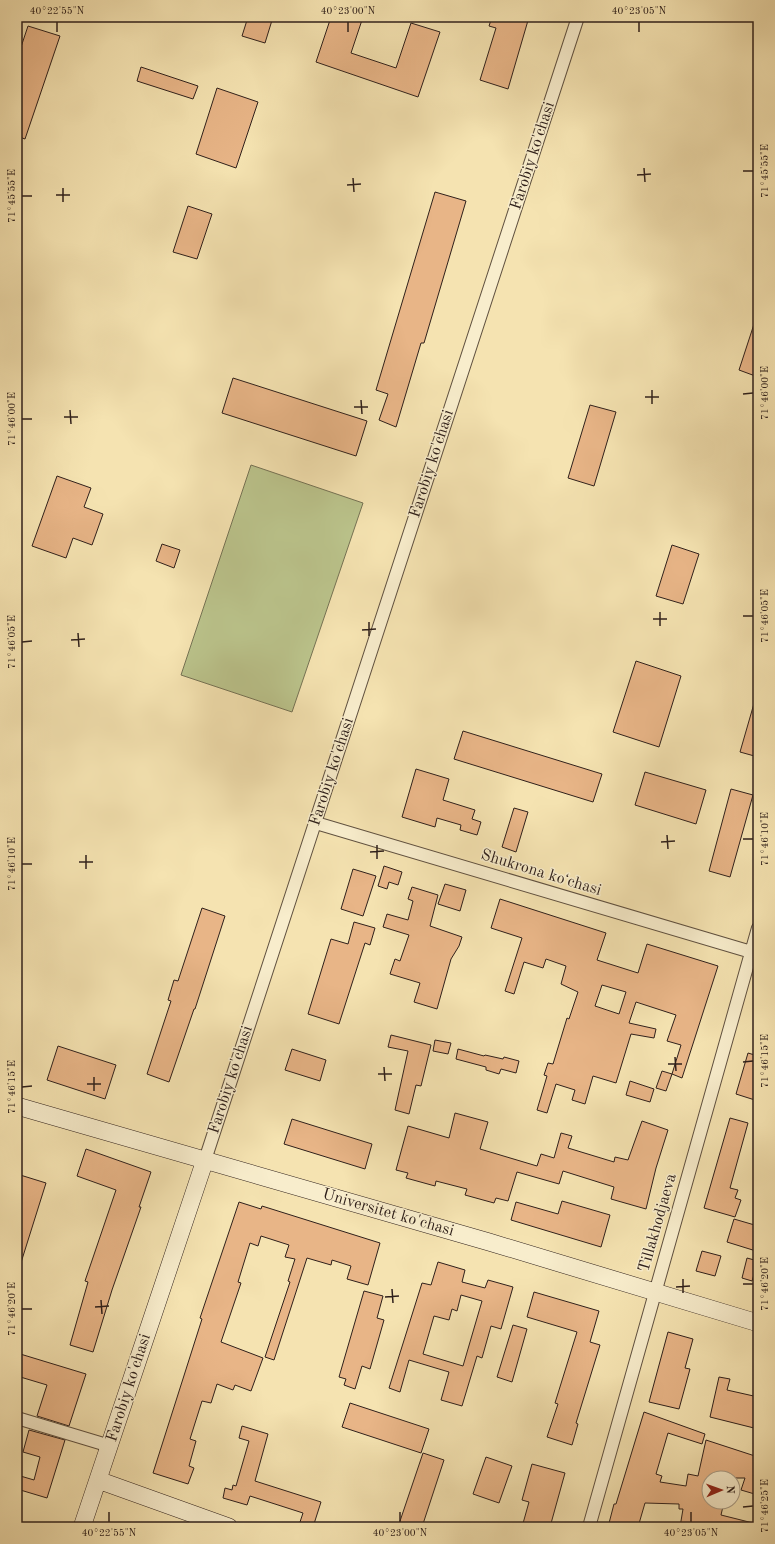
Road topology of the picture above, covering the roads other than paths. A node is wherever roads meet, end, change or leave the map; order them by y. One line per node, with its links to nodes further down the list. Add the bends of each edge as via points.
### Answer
1 (578, 17): 2 (street, Farobiy ko'chasi)
2 (316, 822): 4 (street, Shukrona koʻchasi); 6 (street, Farobiy ko'chasi)
3 (758, 928): 4 (street, Tillakhodjaeva)
4 (755, 953): 7 (street, Tillakhodjaeva)
5 (17, 1106): 6 (main road, Universitet ko'chasi)
6 (205, 1160): 7 (main road, Universitet ko'chasi); 10 (main road, Farobiy ko'chasi)
7 (655, 1292): 8 (main road, Universitet ko'chasi); 14 (street, Tillakhodjaeva)
8 (758, 1323)
9 (17, 1418): 10 (street)
10 (110, 1446): 11 (main road, Farobiy ko'chasi)
11 (98, 1480): 12 (main road, Farobiy ko'chasi); 13 (main road)
12 (82, 1527)
13 (229, 1527)
14 (589, 1527)

